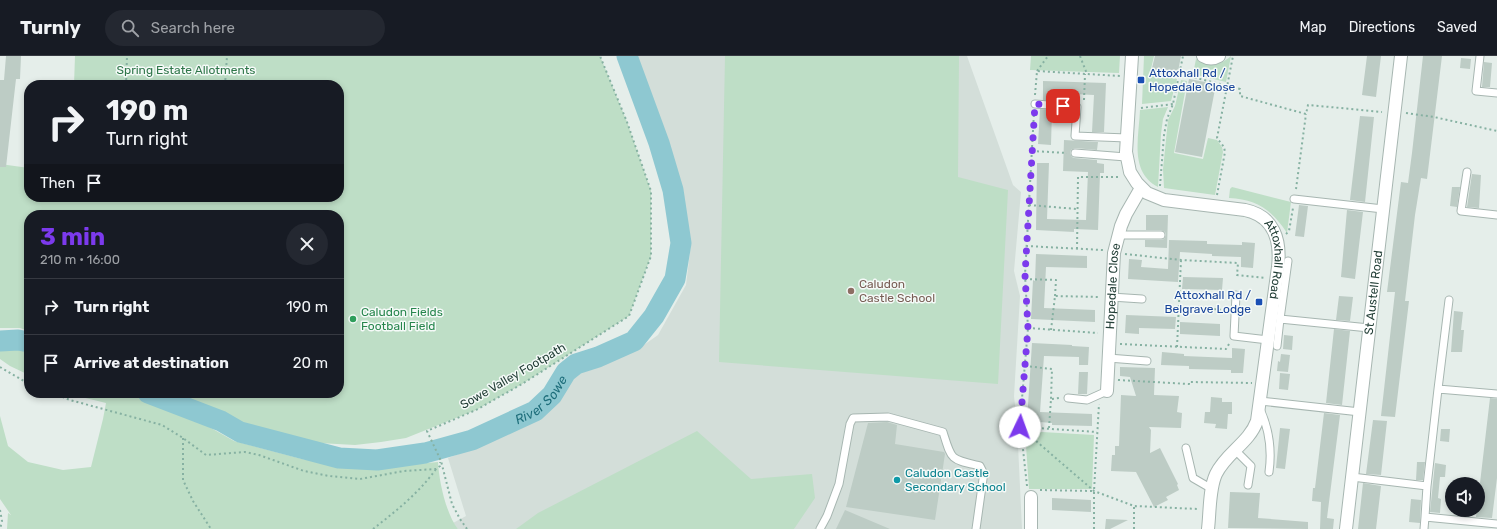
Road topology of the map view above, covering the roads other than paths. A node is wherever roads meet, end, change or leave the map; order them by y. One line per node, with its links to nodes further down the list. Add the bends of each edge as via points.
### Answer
1 (1132, 56): 8 (street, Attoxhall Road)
2 (1203, 56): 3 (street)
3 (1219, 56)
4 (1401, 56): 14 (street, St Austell Road)
5 (1480, 56): 6 (lane, via 1476,91)
6 (1497, 94)
7 (1035, 104): 8 (lane, via 1077,107 1075,136)
8 (1127, 138): 10 (street, Attoxhall Road)
9 (1074, 153): 10 (lane)
10 (1126, 157): 12 (street, Attoxhall Road, via 1133,177)
11 (1467, 172): 15 (lane, via 1461,211)
12 (1141, 188): 16 (street, Hopedale Close, via 1126,214); 25 (street, Attoxhall Road, via 1153,196 1169,201 1245,210 1257,214 1270,225 1279,242)
13 (1294, 198): 14 (lane)
14 (1383, 209): 24 (street, St Austell Road)
15 (1497, 215)
16 (1118, 235): 17 (lane); 20 (street, Hopedale Close)
17 (1161, 235)
18 (1288, 261): 23 (lane)
19 (1236, 295): 25 (lane, via 1234,336)
20 (1111, 298): 21 (lane); 26 (street, Hopedale Close)
21 (1142, 299)
22 (1449, 300): 29 (lane)
23 (1280, 319): 24 (lane); 25 (lane)
24 (1369, 328): 33 (street, St Austell Road)
25 (1272, 343): 32 (street, Attoxhall Road)
26 (1108, 358): 27 (lane); 28 (street, Hopedale Close)
27 (1147, 361)
28 (1107, 385): 31 (lane, via 1087,400)
29 (1438, 388): 30 (lane); 39 (lane)
30 (1497, 394)
31 (1068, 398)
32 (1260, 404): 33 (lane); 35 (street, Attoxhall Road, via 1253,430); 36 (lane, via 1267,426 1271,455)
33 (1360, 412): 37 (street, St Austell Road)
34 (1186, 448): 40 (lane, via 1192,478)
35 (1236, 451): 38 (lane, via 1250,466); 40 (street, Attoxhall Road, via 1216,474)
36 (1269, 472)
37 (1352, 477): 39 (lane); 48 (street, St Austell Road)
38 (1248, 484)
39 (1427, 486): 42 (lane)
40 (1212, 489): 47 (street, Attoxhall Road)
41 (1029, 493): 46 (street)
42 (1425, 517): 43 (lane); 49 (lane)
43 (1497, 524)
44 (820, 529): 45 (lane, via 839,484 853,418 888,417 943,432 950,454 957,460 980,466 983,479)
45 (976, 529)
46 (1031, 529)
47 (1208, 529)
48 (1346, 529)
49 (1424, 529)

